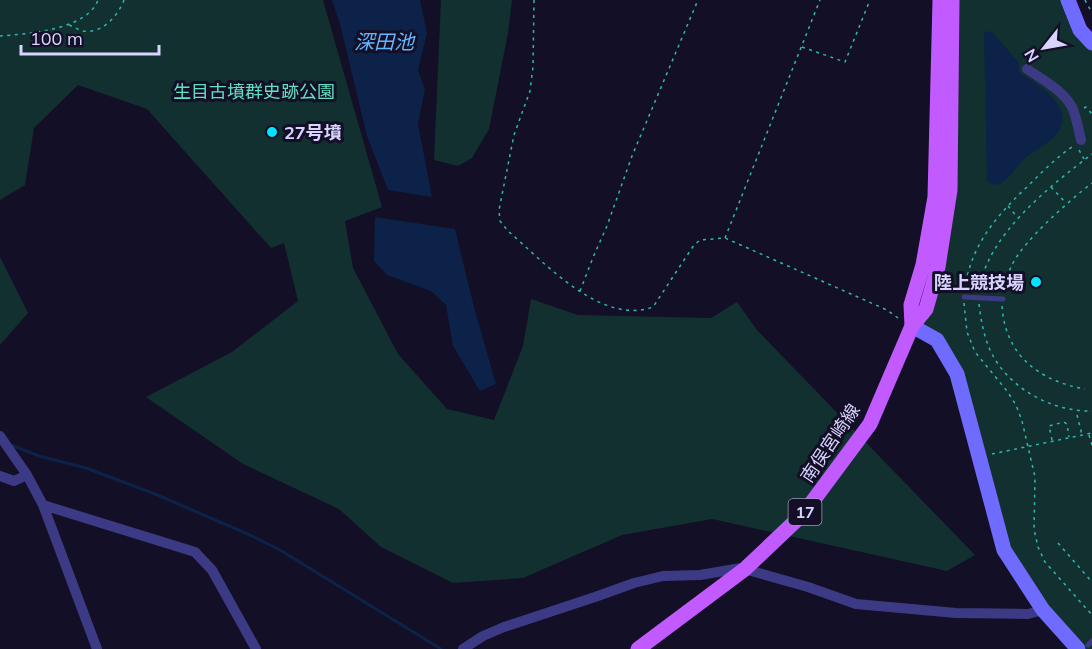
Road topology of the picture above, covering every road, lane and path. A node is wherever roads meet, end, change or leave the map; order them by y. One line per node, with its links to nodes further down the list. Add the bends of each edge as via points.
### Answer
1 (98, 0): 12 (path, via 96,6)
2 (124, 0): 12 (path, via 119,12 97,31 82,31)
3 (534, 0): 26 (path, via 530,91 514,135 500,221)
4 (698, 0): 26 (path, via 639,137)
5 (820, 0): 15 (path)
6 (870, 0): 15 (path, via 845,62)
7 (940, 0): 30 (main road, 南俣宮崎線 / 17, via 935,197 923,265 911,305)
8 (952, 0): 30 (main road, 南俣宮崎線 / 17, via 951,190 938,267 926,309)
9 (1068, 0): 14 (street, via 1080,30)
10 (1085, 0): 11 (path)
11 (1092, 13)
12 (68, 24): 13 (path, via 37,33)
13 (0, 36)
14 (1092, 43)
15 (802, 47): 25 (path)
16 (1027, 69): 17 (street, via 1055,84 1070,103)
17 (1081, 140)
18 (1092, 154): 19 (path)
19 (1084, 160): 21 (path); 23 (path, via 1075,145)
20 (1092, 183): 22 (path)
21 (1052, 187): 22 (path); 24 (path)
22 (1066, 204): 29 (path, via 1012,262)
23 (1007, 206): 24 (path); 27 (path, via 977,248 966,277)
24 (1018, 219): 28 (path, via 990,256)
25 (725, 238): 26 (path, via 700,240 694,245 653,306 643,310 610,307); 30 (path, via 887,310)
26 (580, 292)
27 (964, 297): 28 (lane); 40 (path, via 967,332 975,352 1016,405)
28 (979, 298): 29 (lane); 32 (path, via 986,341 1004,372 1018,386 1046,403 1079,412)
29 (1003, 299): 31 (path, via 1010,340 1029,364 1055,381)
30 (912, 326): 46 (main road, 南俣宮崎線 / 17, via 870,424 804,513); 48 (street, via 937,340 957,374 1004,550)
31 (1085, 388)
32 (1092, 411)
33 (1077, 414): 35 (path)
34 (1091, 434): 35 (path); 39 (path)
35 (1082, 435): 37 (path)
36 (0, 436): 42 (street)
37 (1069, 438): 38 (path); 38 (path, via 1065,422 1050,426)
38 (1053, 441): 40 (path)
39 (1092, 445)
40 (1027, 446): 41 (path); 49 (path, via 1035,477 1034,530 1038,547 1045,562)
41 (988, 454)
42 (27, 475): 43 (street, via 14,481); 44 (street)
43 (0, 476)
44 (43, 505): 51 (street); 52 (street, via 195,552 212,570)
45 (1058, 543): 47 (path)
46 (745, 569): 48 (street, via 856,604 956,613 1028,614); 53 (street, via 663,576 634,583 504,627); 54 (main road, 南俣宮崎線 / 17)
47 (1092, 582)
48 (1043, 610): 50 (street)
49 (1092, 615)
50 (1086, 645)
51 (98, 649)
52 (256, 649)
53 (463, 649)
54 (638, 649)

